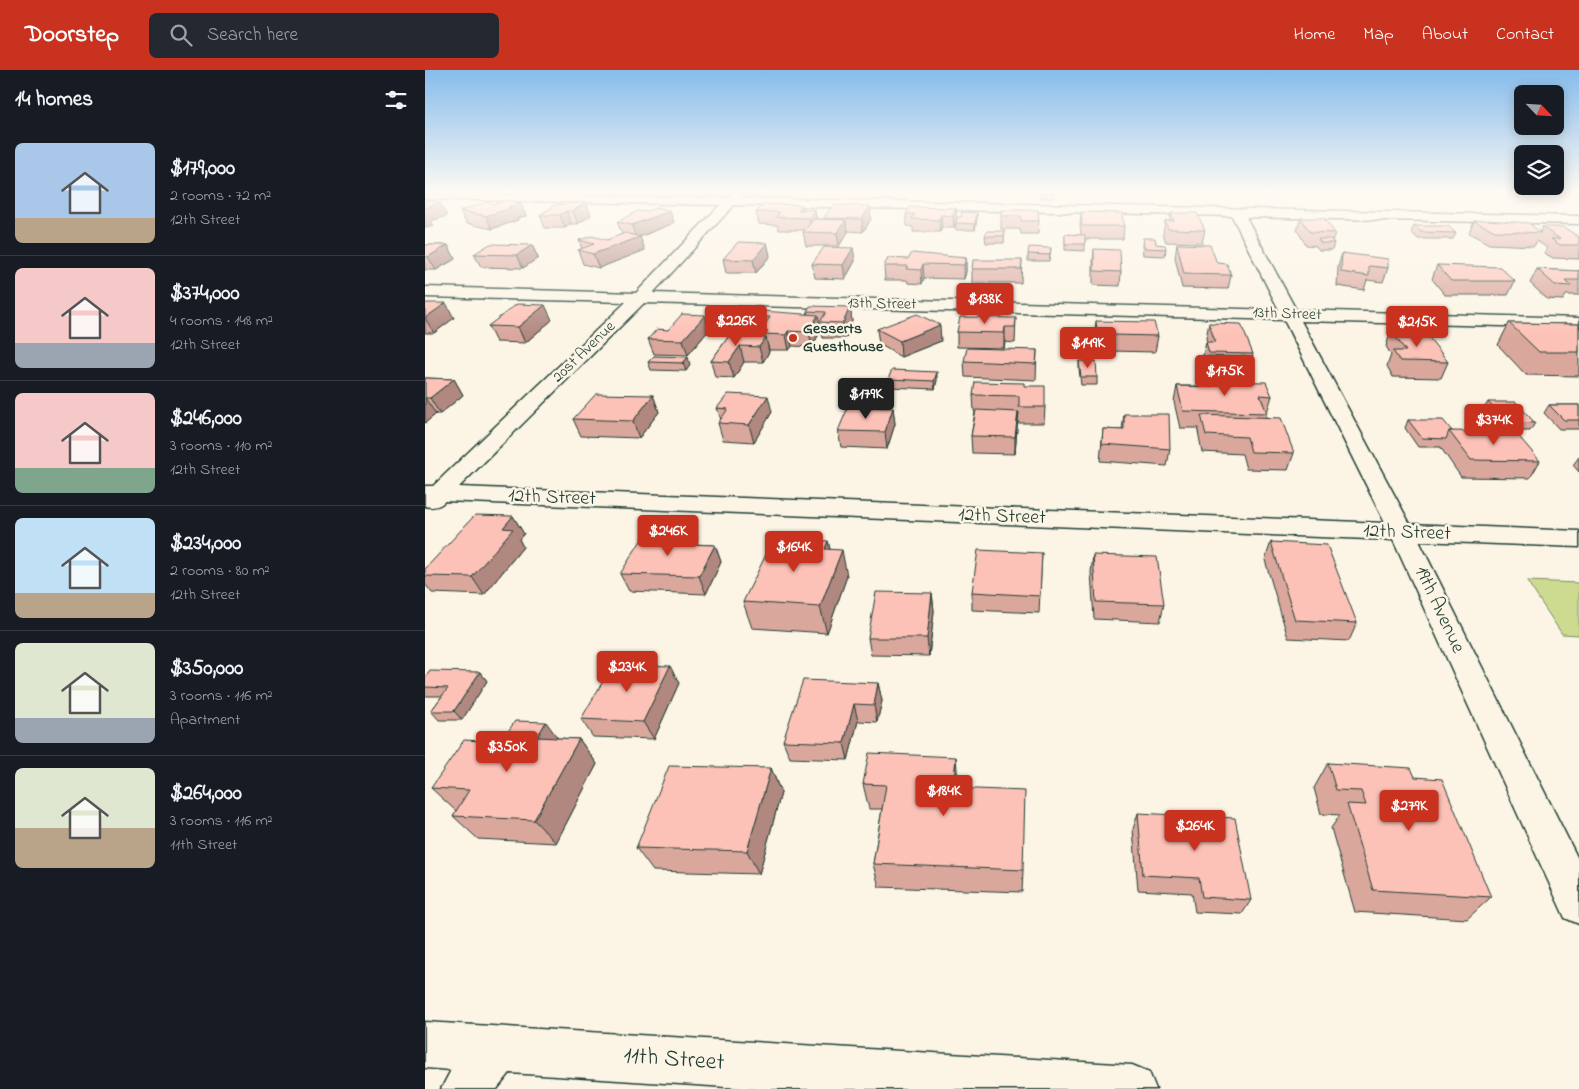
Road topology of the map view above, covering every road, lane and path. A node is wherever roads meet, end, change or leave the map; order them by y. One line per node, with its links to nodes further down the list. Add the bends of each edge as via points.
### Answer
1 (694, 241): 4 (street, 20st Avenue)
2 (1251, 241): 5 (street, 19th Avenue)
3 (425, 292): 4 (street, 13th Street)
4 (640, 298): 5 (street, 13th Street); 7 (street, 20st Avenue)
5 (1288, 314): 6 (street, 13th Street); 8 (street, 19th Avenue)
6 (1579, 323)
7 (430, 498): 8 (street, 12th Street)
8 (1403, 534): 9 (street, 12th Street); 10 (street, 19th Avenue)
9 (1579, 539)
10 (1579, 904)
11 (425, 1045): 12 (street, 11th Street)
12 (501, 1049): 13 (street); 14 (street, 11th Street)
13 (465, 1089)
14 (1132, 1089)

